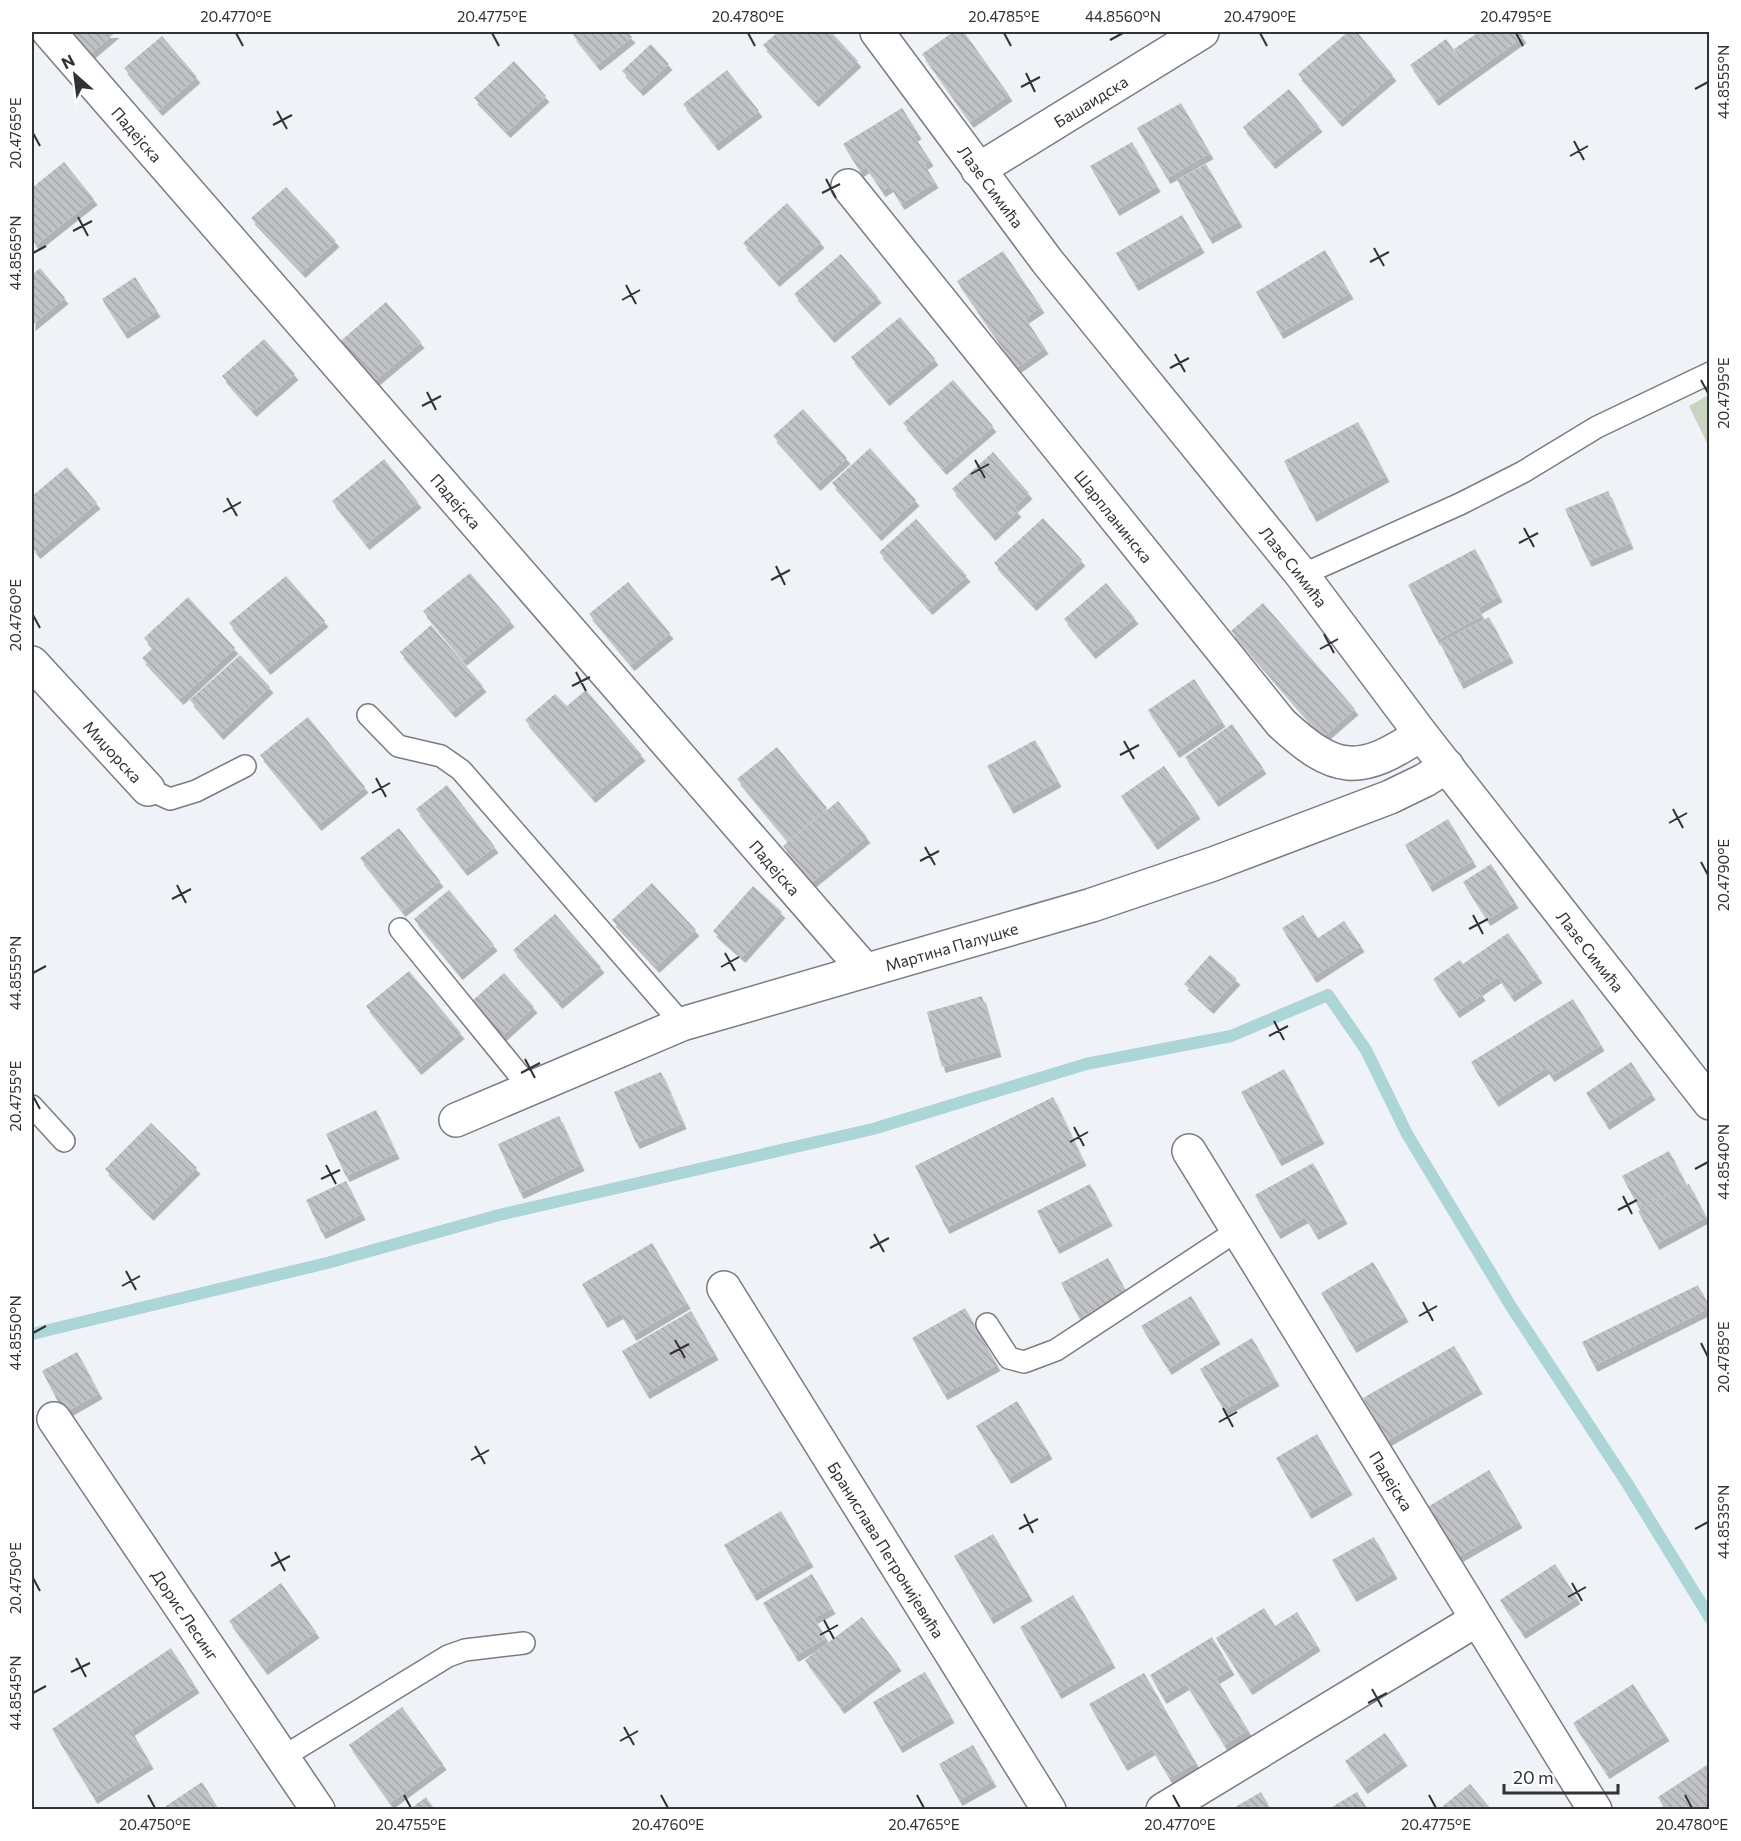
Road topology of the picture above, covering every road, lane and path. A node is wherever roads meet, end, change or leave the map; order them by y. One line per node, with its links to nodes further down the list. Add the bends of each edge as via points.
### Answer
1 (49, 32): 15 (street, Падејска)
2 (877, 32): 4 (street, Лазе Симића)
3 (1202, 32): 4 (street, Башаидска)
4 (978, 170): 7 (street, Лазе Симића)
5 (848, 186): 10 (street, Шарпланинска, via 1281,723 1316,753 1335,761 1359,763 1392,752)
6 (1710, 373): 7 (lane, via 1597,427 1523,472)
7 (1302, 575): 10 (street, Лазе Симића)
8 (32, 663): 13 (street, Миџорска)
9 (368, 715): 16 (lane, via 398,746 441,756 461,770)
10 (1421, 734): 12 (street, Лазе Симића)
11 (245, 766): 13 (lane, Миџорска, via 196,791 170,799)
12 (1447, 766): 15 (street, Мартина Палушке, via 1390,797 1213,864 1092,904); 18 (street, Лазе Симића)
13 (148, 789)
14 (399, 929): 17 (lane)
15 (864, 969): 16 (street, Мартина Палушке)
16 (682, 1024): 17 (street, Мартина Палушке)
17 (530, 1087): 20 (street, Мартина Палушке)
18 (1710, 1103)
19 (32, 1106): 21 (lane)
20 (456, 1120)
21 (64, 1141)
22 (1189, 1151): 23 (street, Падејска)
23 (1238, 1230): 25 (lane, via 1056,1350 1035,1358 1024,1362 1008,1358); 27 (street, Падејска)
24 (724, 1288): 31 (street, Бранислава Петронијевића)
25 (987, 1324)
26 (54, 1419): 29 (street, Дорис Лесинг)
27 (1476, 1620): 32 (street); 33 (street, Падејска)
28 (524, 1643): 29 (lane, via 465,1650 448,1656)
29 (283, 1757): 30 (street, Дорис Лесинг)
30 (318, 1809)
31 (1049, 1809)
32 (1163, 1809)
33 (1595, 1809)

